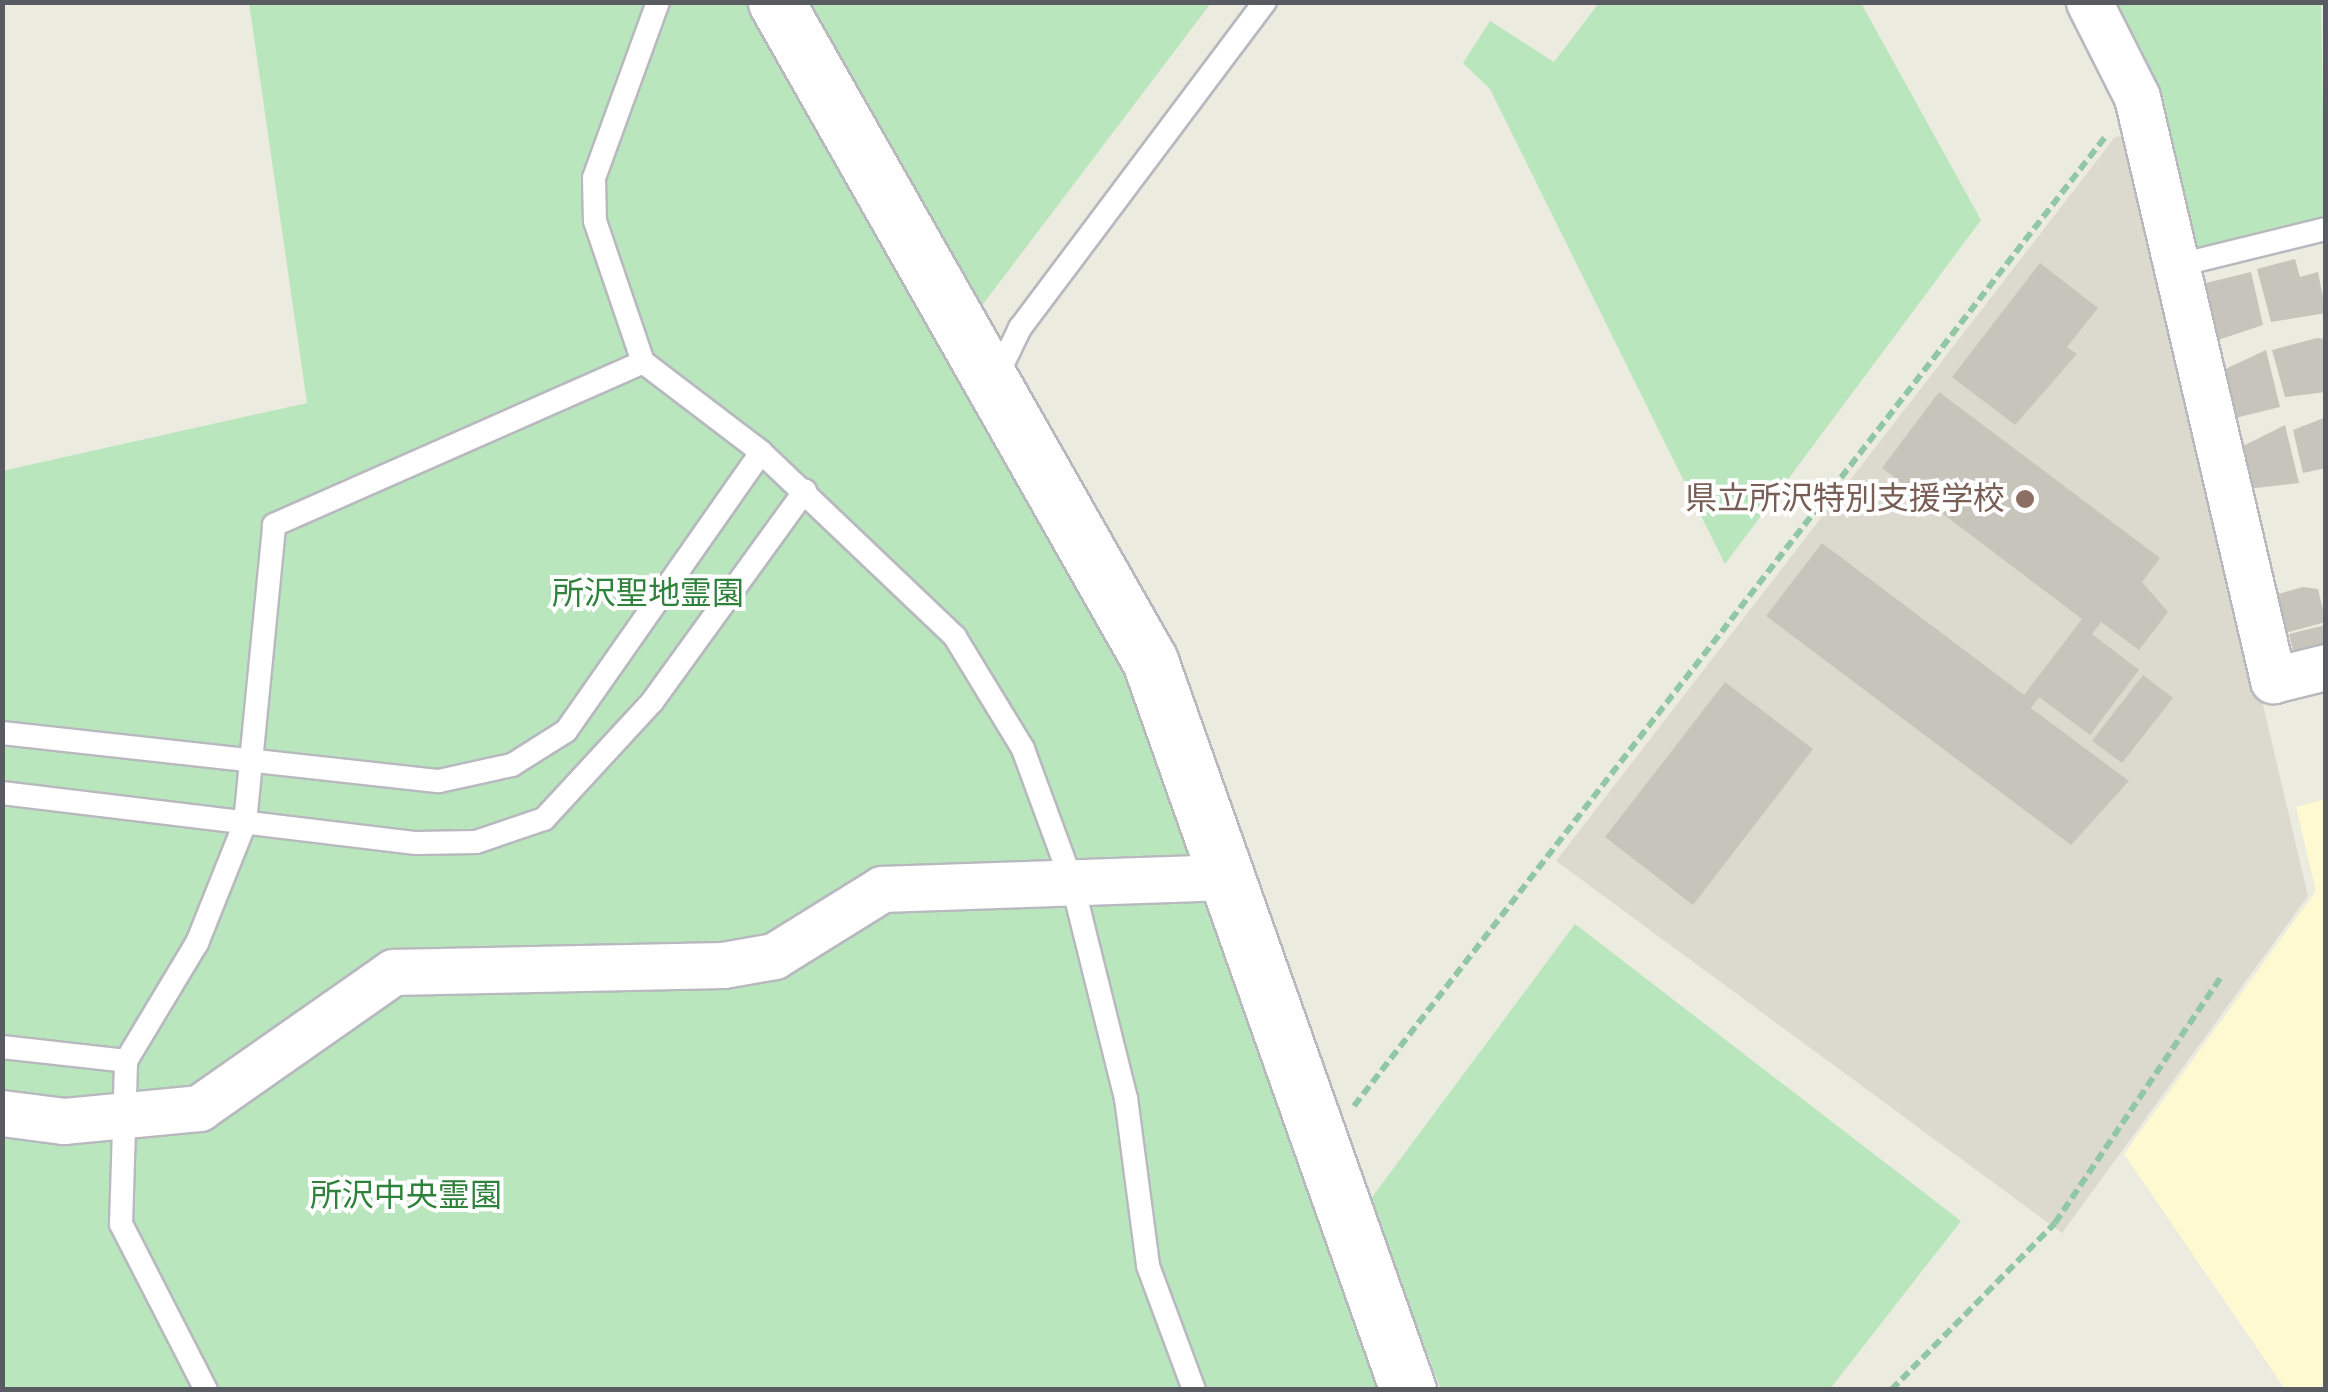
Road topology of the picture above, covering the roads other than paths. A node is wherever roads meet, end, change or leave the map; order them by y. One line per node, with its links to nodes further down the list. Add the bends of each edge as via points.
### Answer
1 (658, 2): 7 (lane, via 594,178 595,221)
2 (776, 2): 8 (street)
3 (1264, 2): 8 (lane, via 1020,328)
4 (2089, 2): 6 (street, via 2137,97)
5 (2326, 228): 6 (lane)
6 (2175, 266): 11 (street, via 2273,680)
7 (643, 362): 9 (lane); 13 (lane, via 274,525)
8 (994, 383): 16 (street, via 1150,661)
9 (761, 452): 10 (lane); 13 (lane, via 566,731 512,765 439,781)
10 (804, 491): 15 (lane, via 652,702 544,819 476,842 416,843); 17 (lane, via 955,637 1023,749)
11 (2326, 667)
12 (2, 733): 13 (lane)
13 (252, 758): 15 (lane)
14 (2, 793): 15 (lane)
15 (246, 823): 19 (lane, via 196,943)
16 (1227, 877): 17 (street); 24 (street)
17 (1072, 882): 21 (street, via 882,888 774,956 723,965 393,972 199,1108); 23 (lane, via 1126,1098 1148,1266)
18 (2, 1048): 19 (lane)
19 (126, 1061): 21 (lane)
20 (2, 1113): 21 (street, via 64,1122)
21 (125, 1114): 22 (lane, via 122,1224)
22 (206, 1390)
23 (1194, 1390)
24 (1408, 1390)

